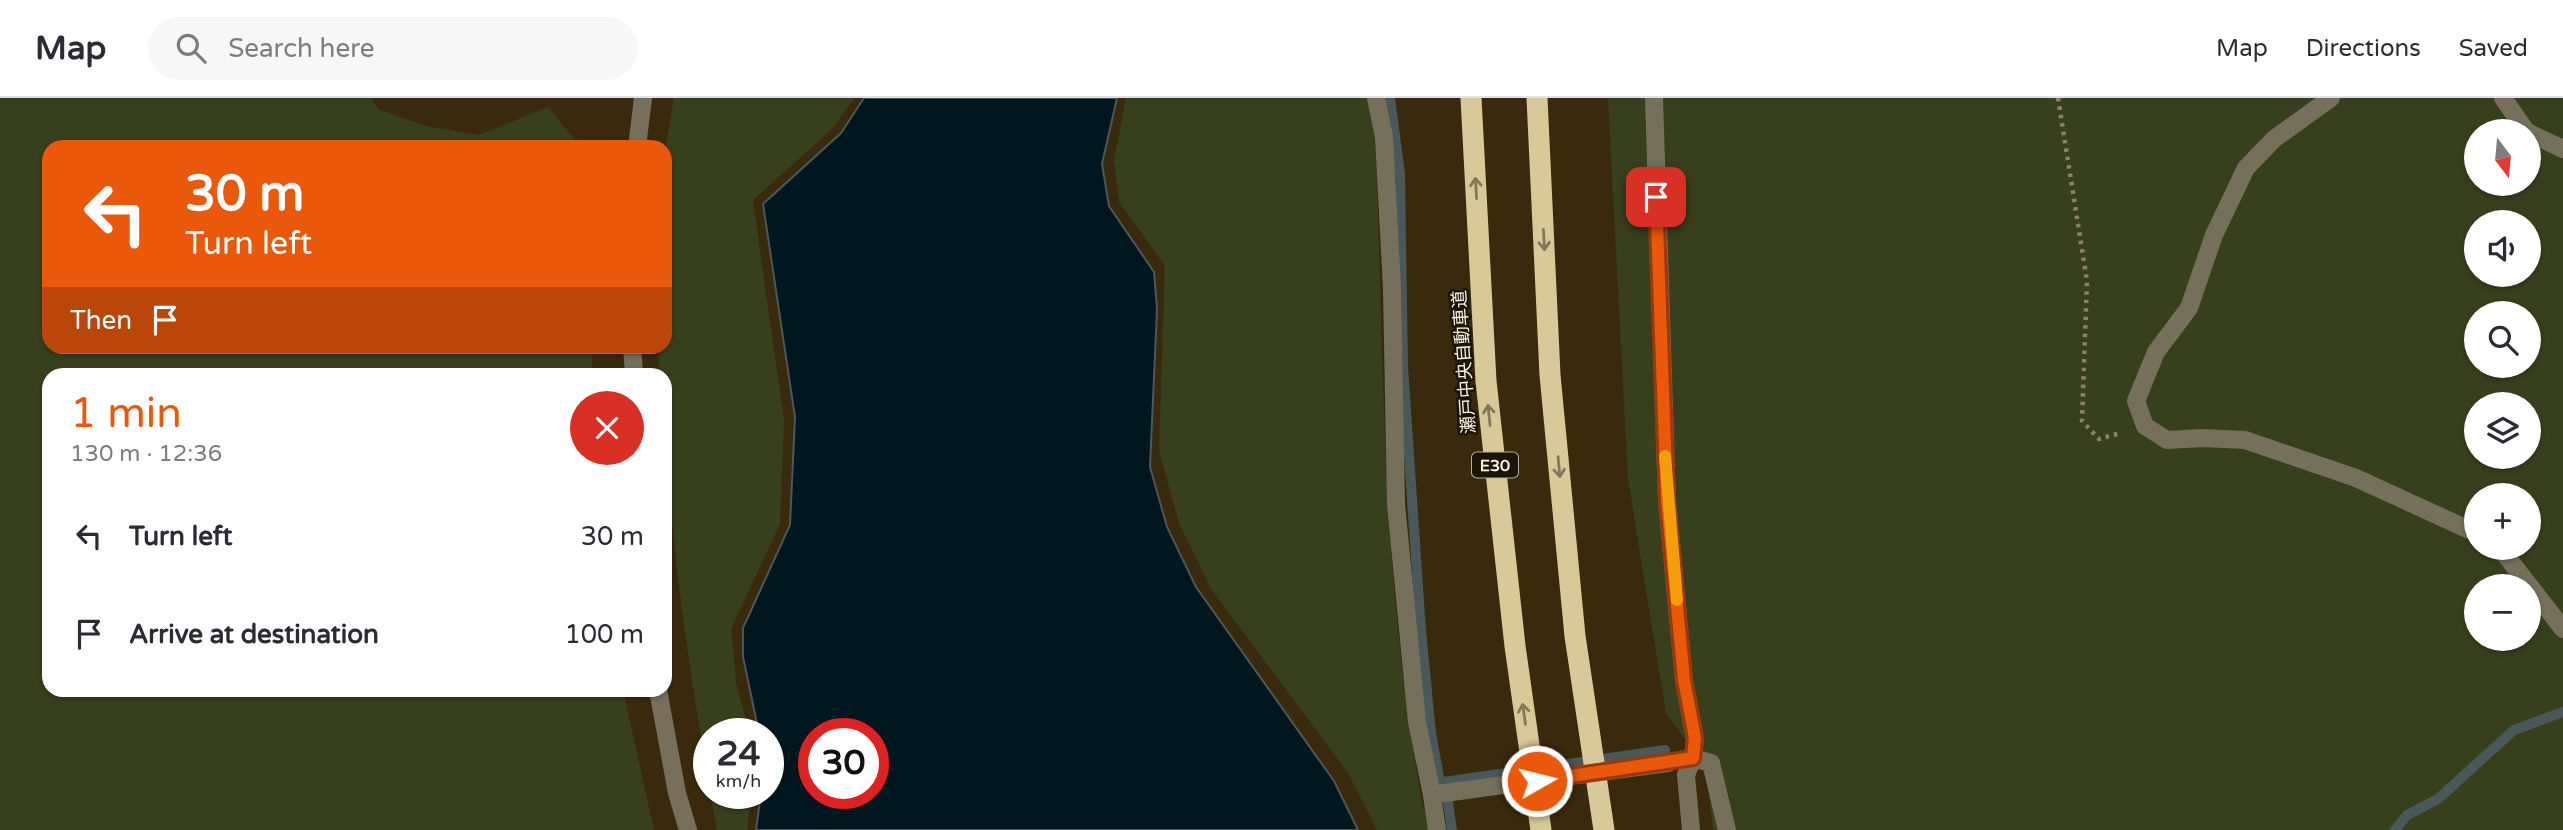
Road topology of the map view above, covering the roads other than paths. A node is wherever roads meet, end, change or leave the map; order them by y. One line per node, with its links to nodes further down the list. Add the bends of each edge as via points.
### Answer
1 (643, 98): 10 (street)
2 (1376, 98): 17 (street, via 1387,192 1396,503 1417,722)
3 (1471, 98): 20 (highway, 瀬戸中央自動車道 / E30, one-way to 3, via 1486,381)
4 (1537, 98): 21 (highway, one-way to 21, via 1550,375 1575,636)
5 (1654, 98): 16 (street, via 1667,501 1684,680 1695,738)
6 (2331, 98): 12 (street, via 2274,139 2246,167 2214,234 2189,307 2156,352 2136,401 2145,426 2167,440 2245,440 2356,478)
7 (2503, 98): 8 (street)
8 (2518, 119)
9 (2541, 139): 11 (street)
10 (638, 140)
11 (2563, 149)
12 (2464, 528)
13 (2509, 560): 14 (street)
14 (2563, 629)
15 (659, 697): 18 (street)
16 (1693, 758): 17 (street, bridge); 22 (street, via 1686,775); 23 (street, via 1711,763)
17 (1432, 795): 19 (street)
18 (688, 830)
19 (1437, 830)
20 (1541, 830)
21 (1604, 830)
22 (1691, 830)
23 (1727, 830)

